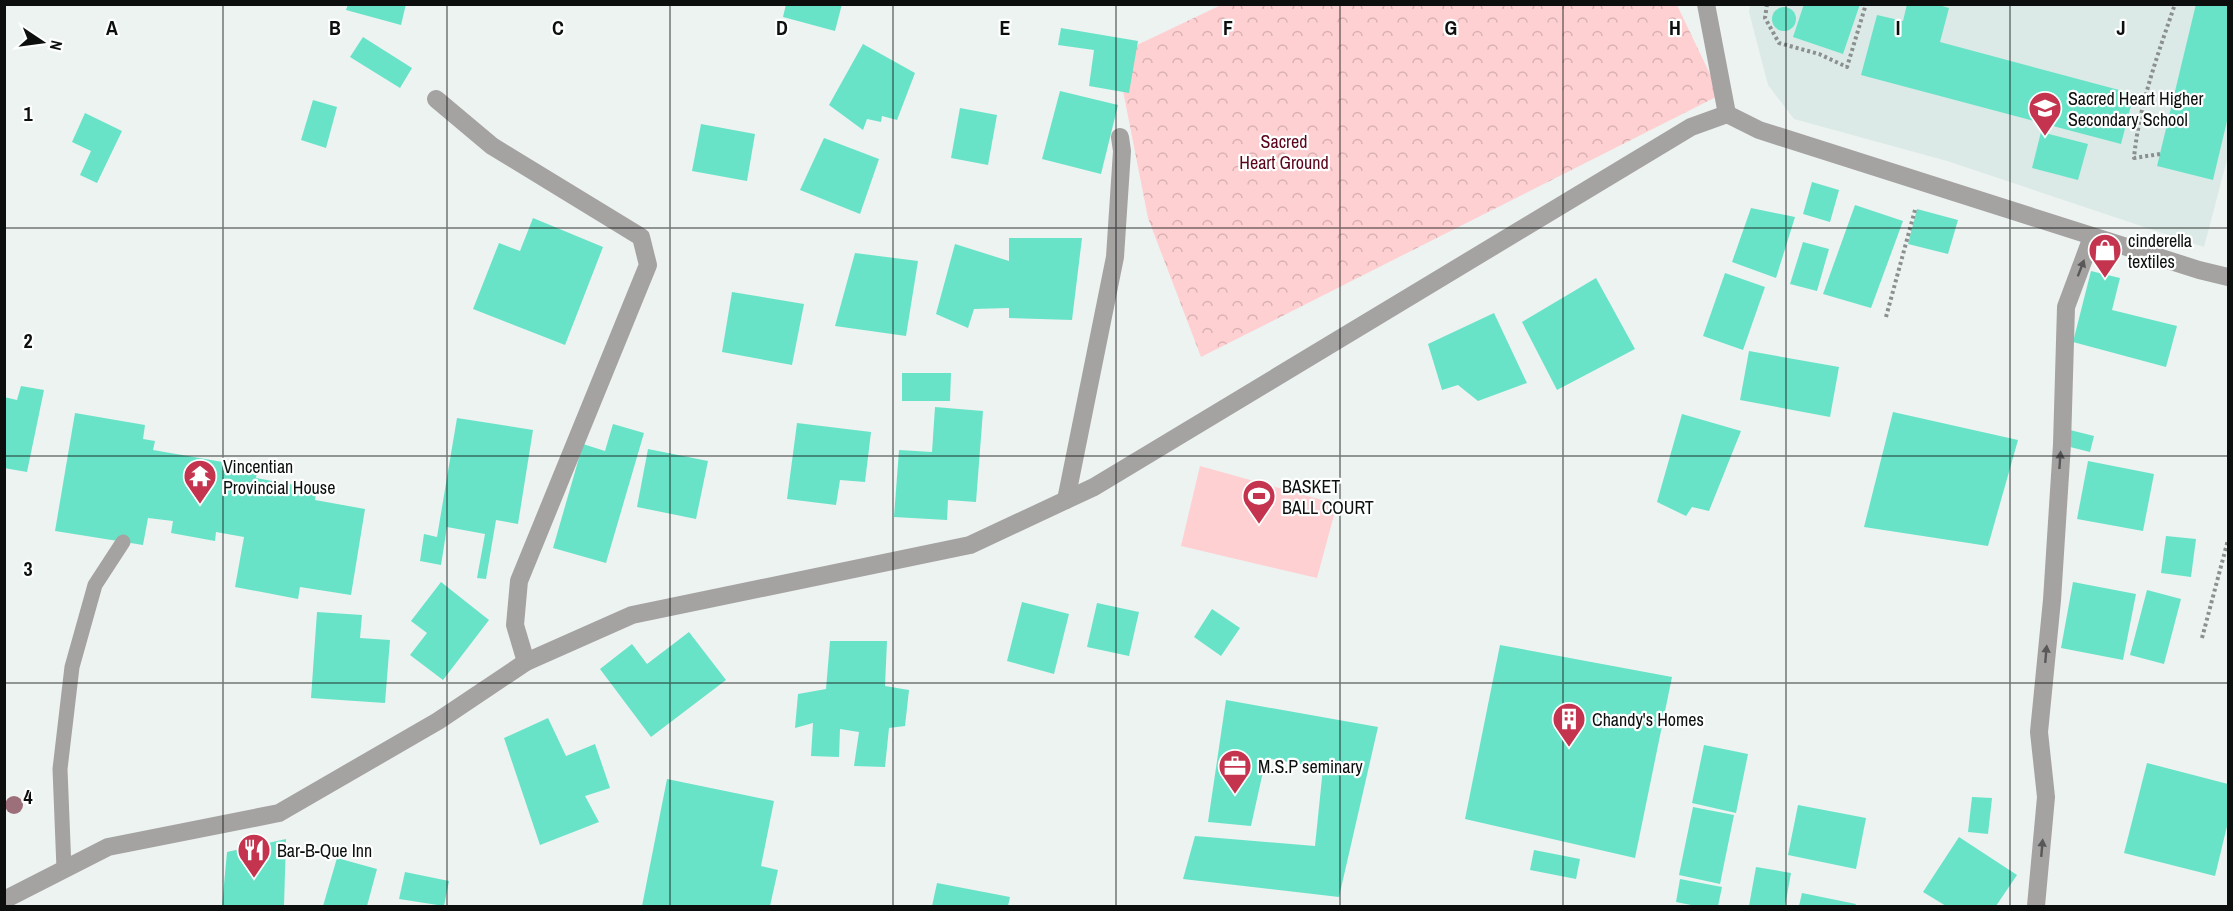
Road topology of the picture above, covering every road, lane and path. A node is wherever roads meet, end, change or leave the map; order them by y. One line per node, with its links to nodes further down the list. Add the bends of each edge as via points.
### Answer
1 (1706, 4): 6 (street)
2 (1767, 4): 3 (path, via 1765,18 1779,43 1847,67)
3 (1866, 4)
4 (2175, 4): 8 (path, via 2153,70 2134,158)
5 (436, 99): 17 (street, via 492,146 641,237 648,265 519,581 515,625)
6 (1727, 114): 9 (street, via 1759,130); 13 (street, via 1691,127 1115,475)
7 (1120, 137): 13 (street, via 1115,257)
8 (2160, 154)
9 (1923, 183): 10 (street); 12 (path)
10 (2092, 237): 11 (street); 20 (street, one-way to 10, via 2046,797 2039,732 2061,455 2066,307)
11 (2229, 277)
12 (1886, 317)
13 (1066, 500): 17 (street, via 970,545 632,615)
14 (2229, 540): 16 (path)
15 (123, 542): 18 (lane, via 95,585 72,667 60,769)
16 (2202, 638)
17 (526, 662): 18 (street, via 438,721 279,813 108,847)
18 (64, 869): 19 (street)
19 (4, 900)
20 (2036, 906)

